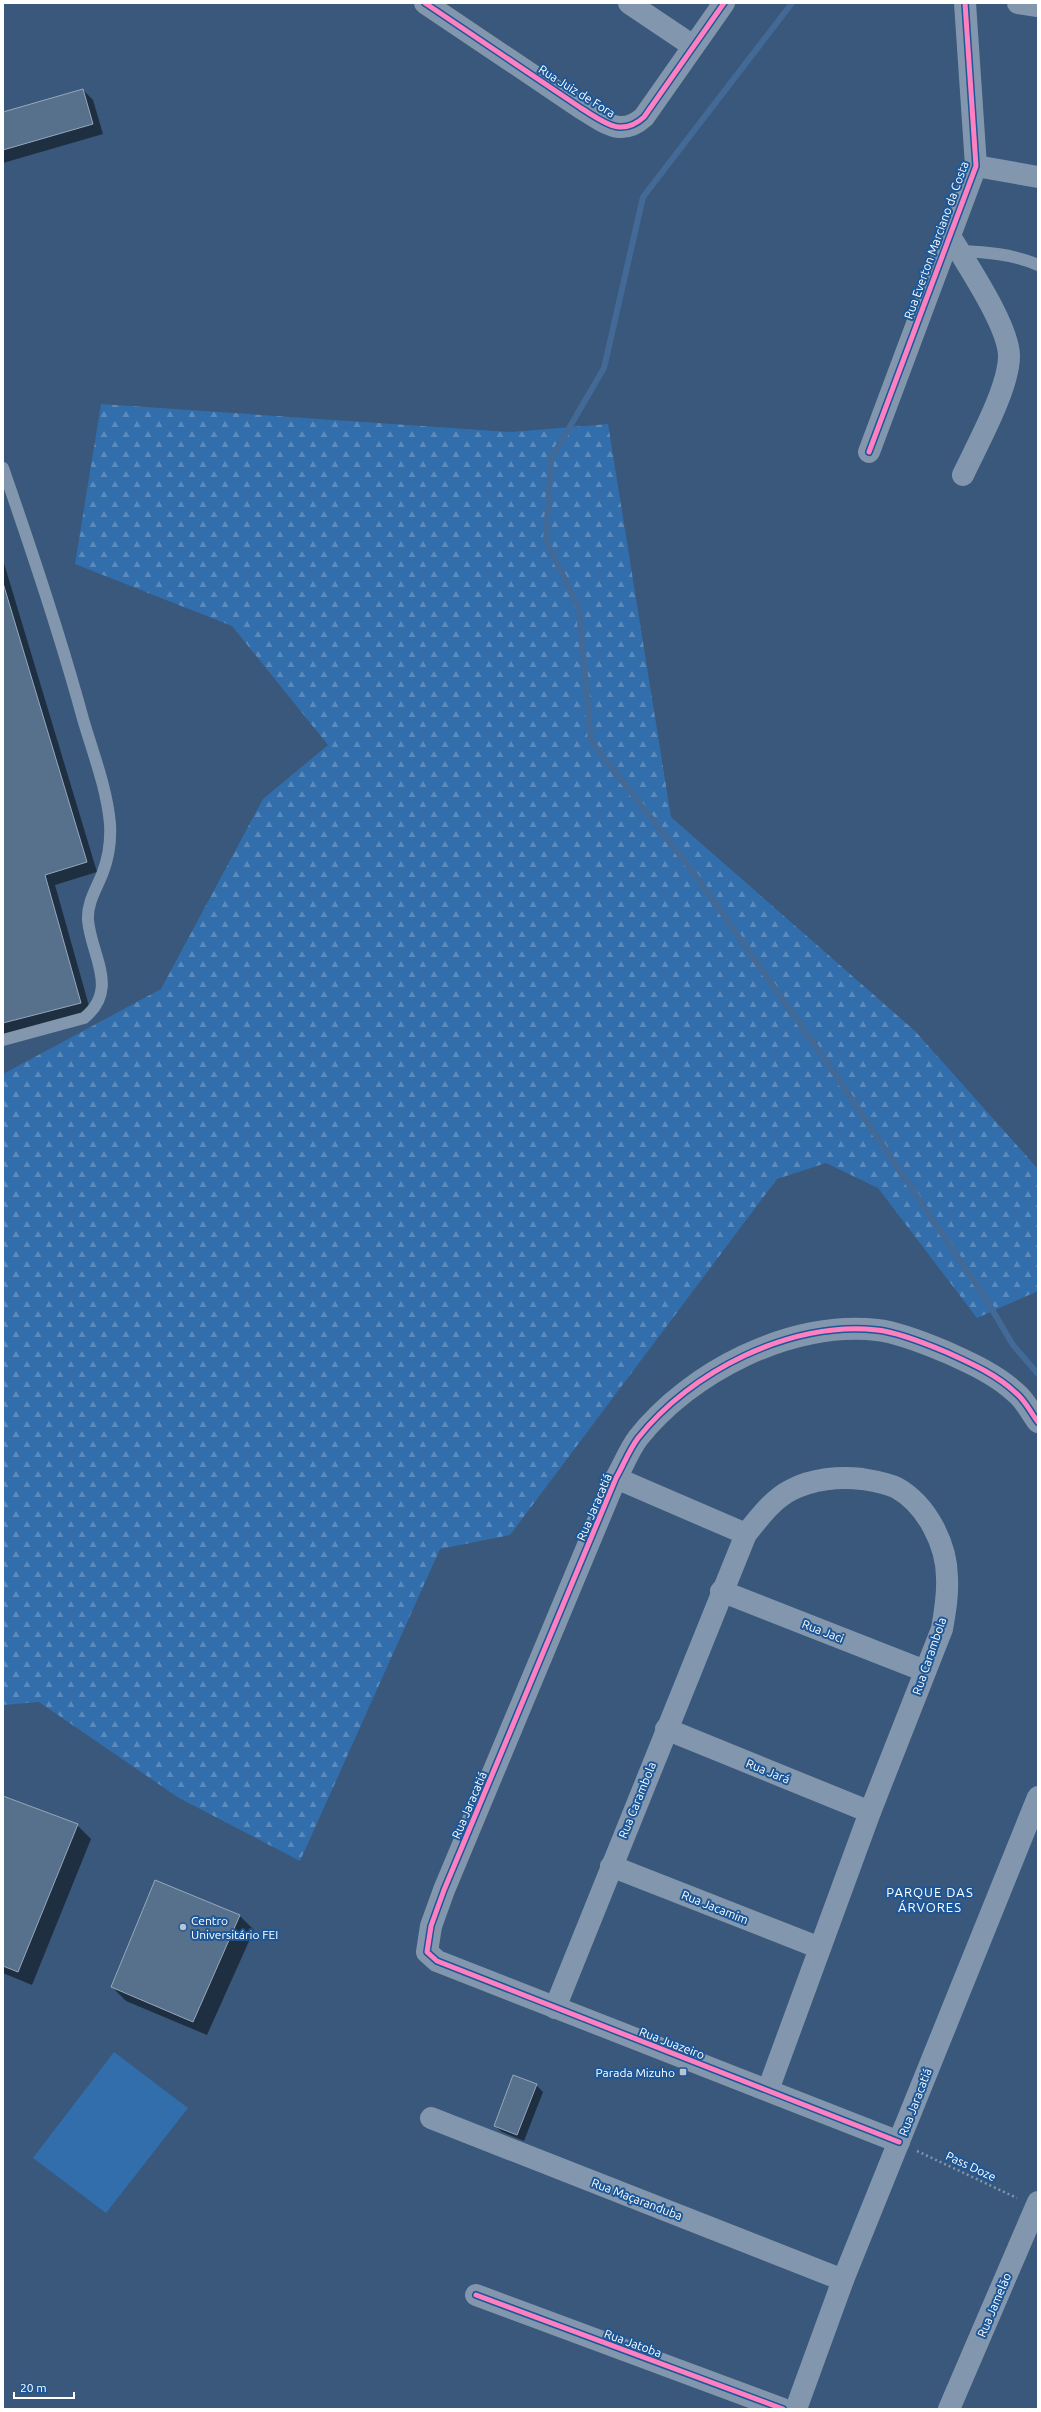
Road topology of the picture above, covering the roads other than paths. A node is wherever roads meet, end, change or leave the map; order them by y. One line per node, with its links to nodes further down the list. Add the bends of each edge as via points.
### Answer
1 (425, 3): 7 (street, Rua Juiz de Fora, via 581,108 620,128 634,127 644,117)
2 (629, 3): 7 (street)
3 (724, 3): 7 (street, Rua Juiz de Fora)
4 (965, 3): 8 (street, Rua Everton Marciano da Costa)
5 (1018, 3): 6 (street)
6 (1038, 6)
7 (692, 46)
8 (976, 166): 9 (street); 10 (street, Rua Everton Marciano da Costa)
9 (1038, 177)
10 (954, 244): 11 (lane); 12 (street, Rua Everton Marciano da Costa); 14 (street, via 1003,329 1010,356 1001,393)
11 (1038, 265)
12 (869, 452)
13 (3, 468): 15 (lane, via 61,640 104,795 111,839 109,855 89,909 90,930 101,976 100,1000 94,1010 84,1018)
14 (963, 476)
15 (3, 1040)
16 (1038, 1422): 17 (street, Rua Jaracatiá, via 1017,1393 979,1367 933,1346 878,1330 832,1329 777,1341 737,1359 703,1381 664,1409 637,1440)
17 (616, 1478): 18 (street); 26 (street, Rua Jaracatiá, via 444,1890)
18 (746, 1534): 19 (street, Rua Carambola); 20 (street, Rua Carambola, via 777,1500 791,1490 814,1482 856,1478 898,1488 924,1512 944,1554 947,1602 942,1629)
19 (721, 1591): 20 (street, Rua Jaci); 21 (street, Rua Carambola)
20 (925, 1671): 23 (street, Rua Carambola)
21 (666, 1729): 23 (street, Rua Jará); 24 (street, Rua Carambola)
22 (1038, 1797): 30 (street, Rua Jaracatiá)
23 (870, 1812): 25 (street, Rua Carambola)
24 (611, 1866): 25 (street, Rua Jacamim); 27 (street, Rua Carambola)
25 (820, 1948): 28 (street, Rua Carambola)
26 (432, 1954): 27 (street, Rua Juazeiro)
27 (555, 2008): 28 (street, Rua Juazeiro)
28 (768, 2090): 30 (street, Rua Juazeiro)
29 (431, 2118): 32 (street, Rua Maçaranduba)
30 (899, 2142): 32 (street, Rua Jaracatiá)
31 (1037, 2204): 36 (street, Rua Jamelão)
32 (843, 2280): 35 (street, Rua Jaracatiá)
33 (476, 2295): 34 (street, Rua Jatoba)
34 (782, 2409)
35 (796, 2409)
36 (949, 2409)

